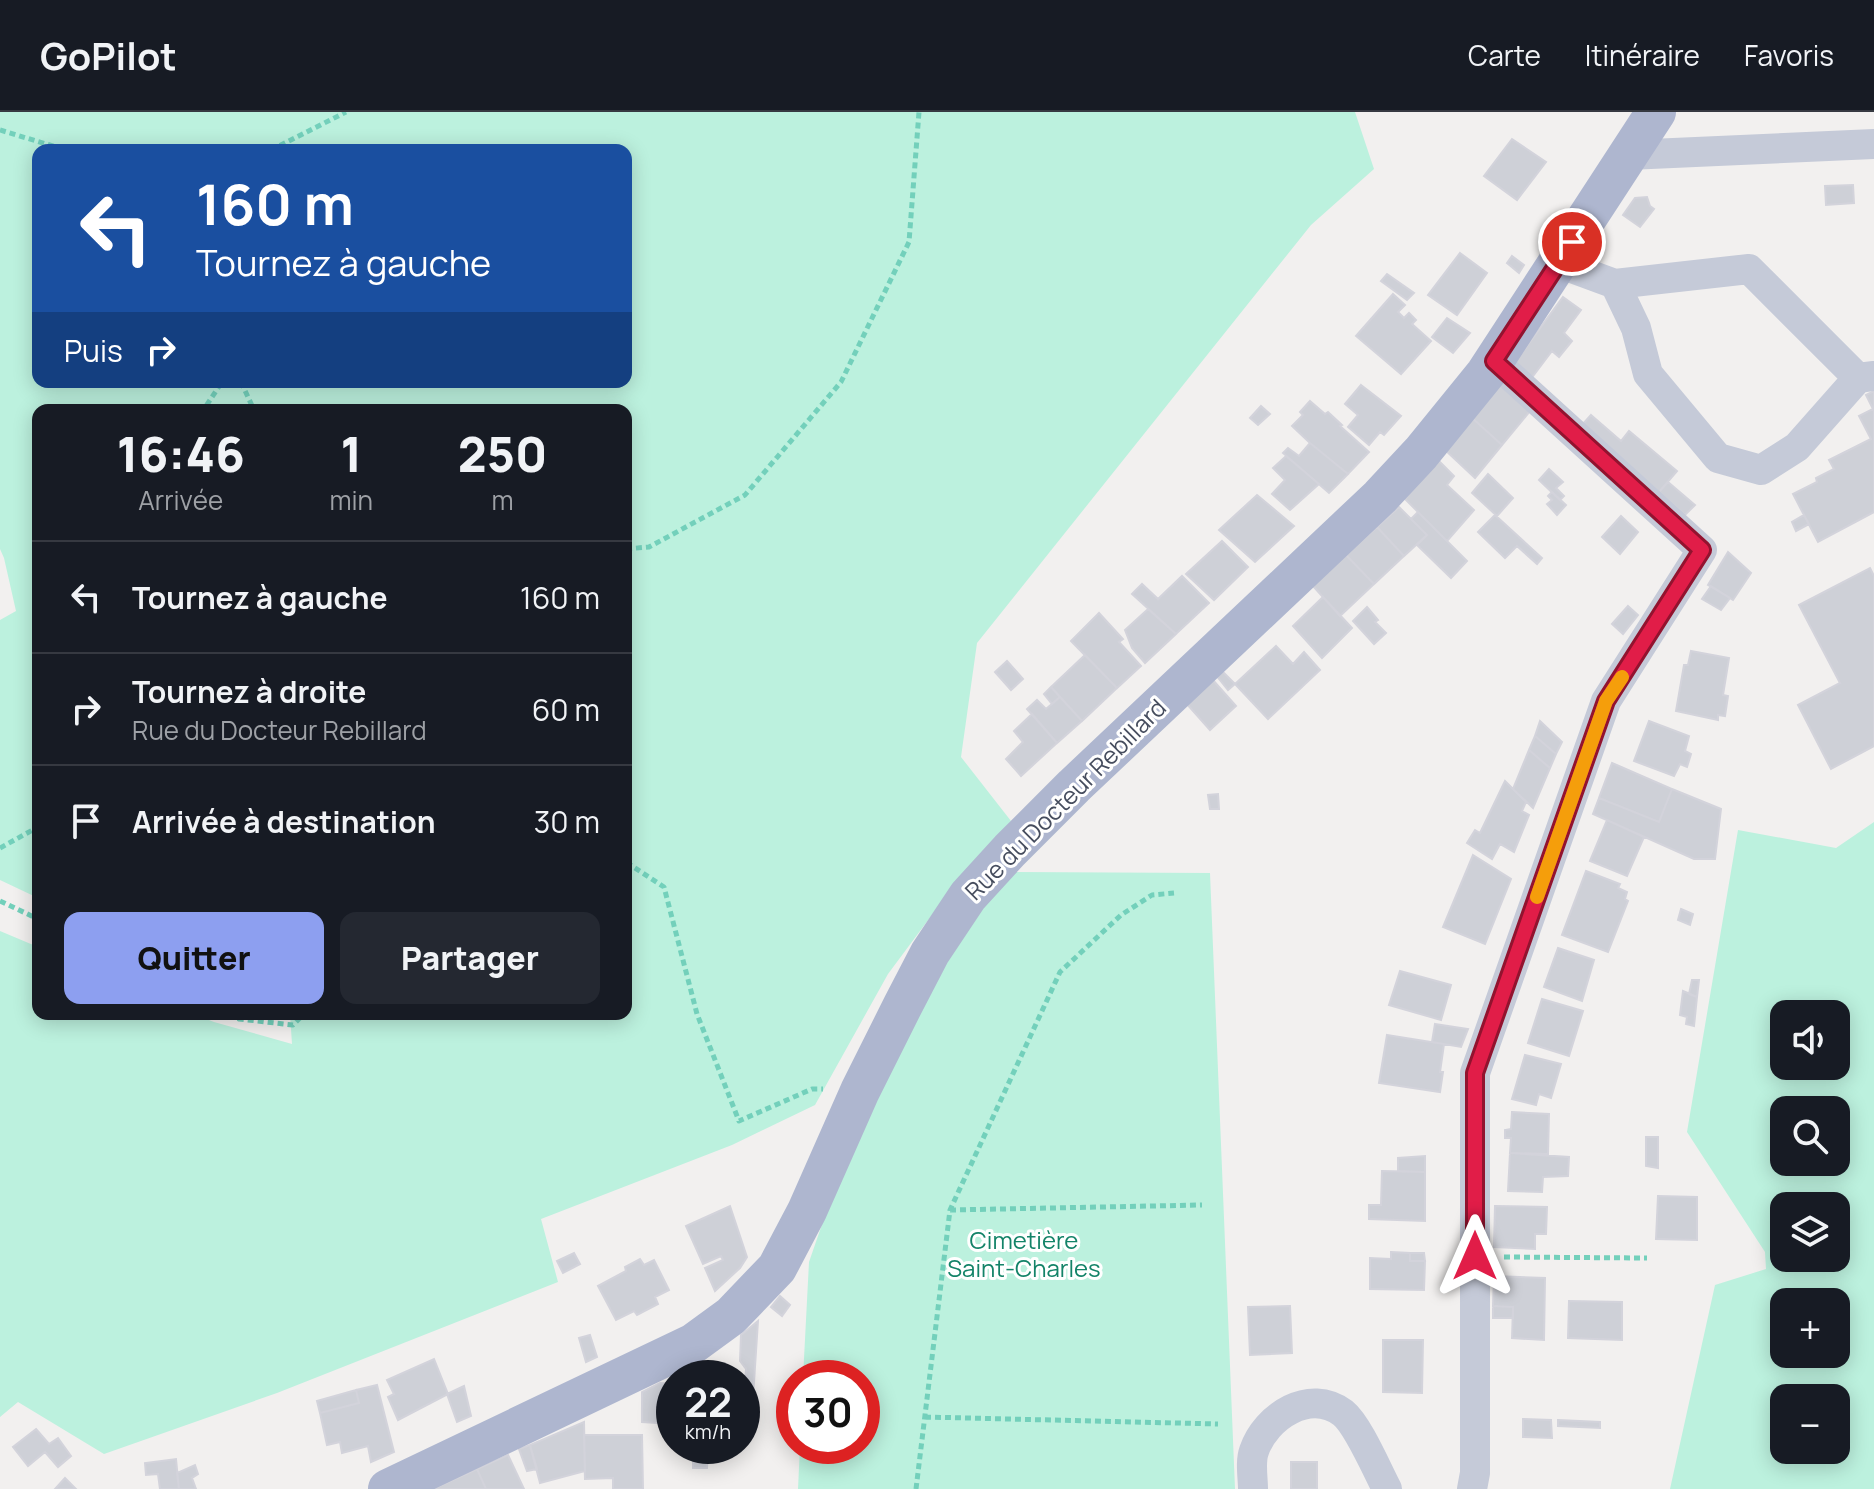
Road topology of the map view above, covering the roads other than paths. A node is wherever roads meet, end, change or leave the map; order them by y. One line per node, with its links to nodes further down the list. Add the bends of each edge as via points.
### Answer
1 (1656, 112): 3 (main road, Rue du Docteur Rebillard)
2 (1874, 144): 3 (street)
3 (1628, 155): 4 (main road, Rue du Docteur Rebillard)
4 (1558, 263): 5 (street); 6 (main road, Rue du Docteur Rebillard)
5 (1615, 284): 7 (street, via 1749,269); 7 (street, via 1636,328 1648,374 1718,458 1761,470 1797,447)
6 (1494, 361): 8 (main road, Rue du Docteur Rebillard, via 1380,497 1074,786 968,896 930,953 777,1268 731,1316 694,1343); 11 (street, via 1702,550 1606,701 1475,1073)
7 (1866, 377)
8 (388, 1489)
9 (1253, 1489): 10 (street, via 1253,1452 1270,1423 1311,1402 1346,1415)
10 (1387, 1489)
11 (1472, 1489)

